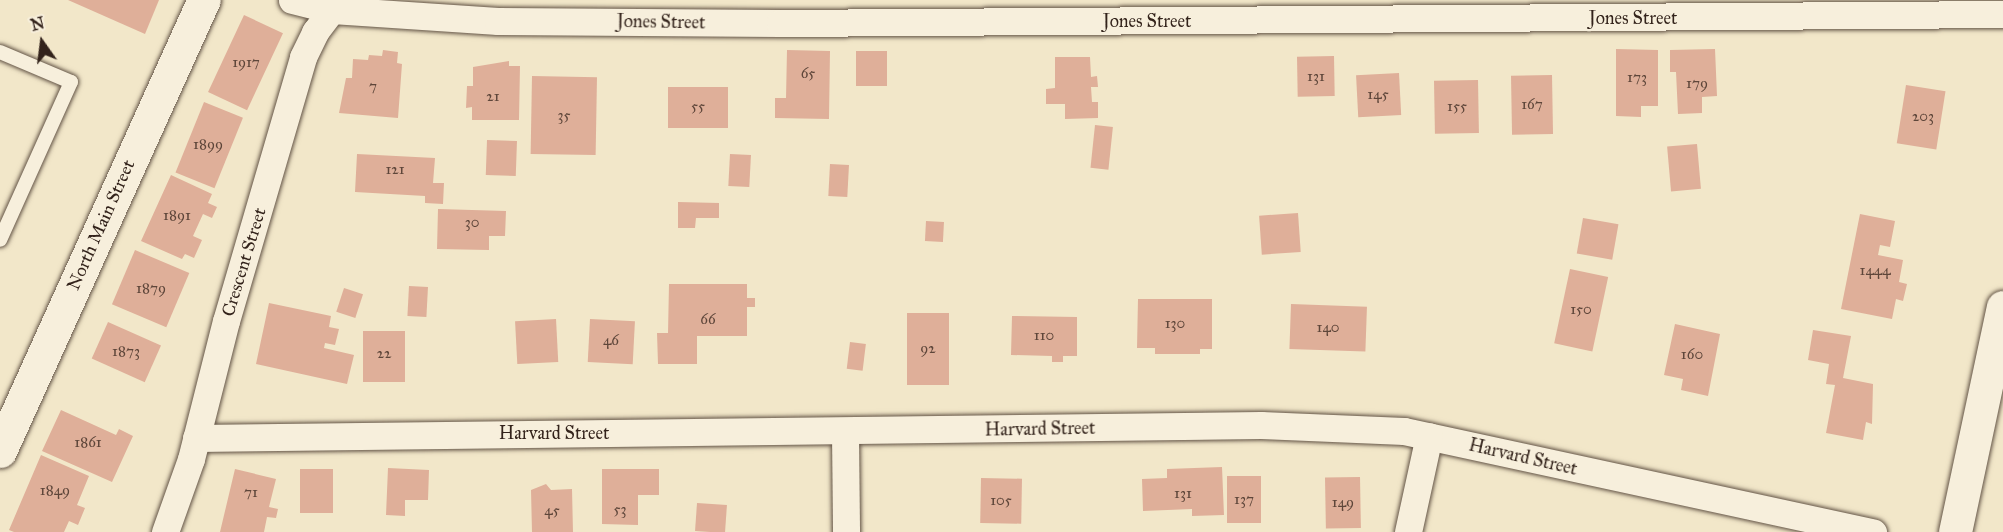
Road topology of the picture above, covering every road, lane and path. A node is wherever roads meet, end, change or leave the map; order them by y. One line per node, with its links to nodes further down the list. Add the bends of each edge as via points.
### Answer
1 (204, 0): 11 (main road, North Main Street)
2 (292, 0): 3 (street, Jones Street)
3 (335, 5): 4 (street, Jones Street, via 498,21 780,23); 10 (street, Crescent Street, via 303,57)
4 (2003, 14)
5 (0, 52): 6 (lane, via 71,82)
6 (0, 240)
7 (2003, 307): 16 (main road)
8 (845, 433): 9 (street, Harvard Street, via 1261,425 1404,431); 10 (street, Harvard Street); 13 (street)
9 (1429, 436): 14 (street); 15 (street, Harvard Street)
10 (196, 438): 12 (street, Crescent Street)
11 (0, 451)
12 (165, 532)
13 (846, 532)
14 (1408, 532)
15 (1873, 532)
16 (1955, 532)

